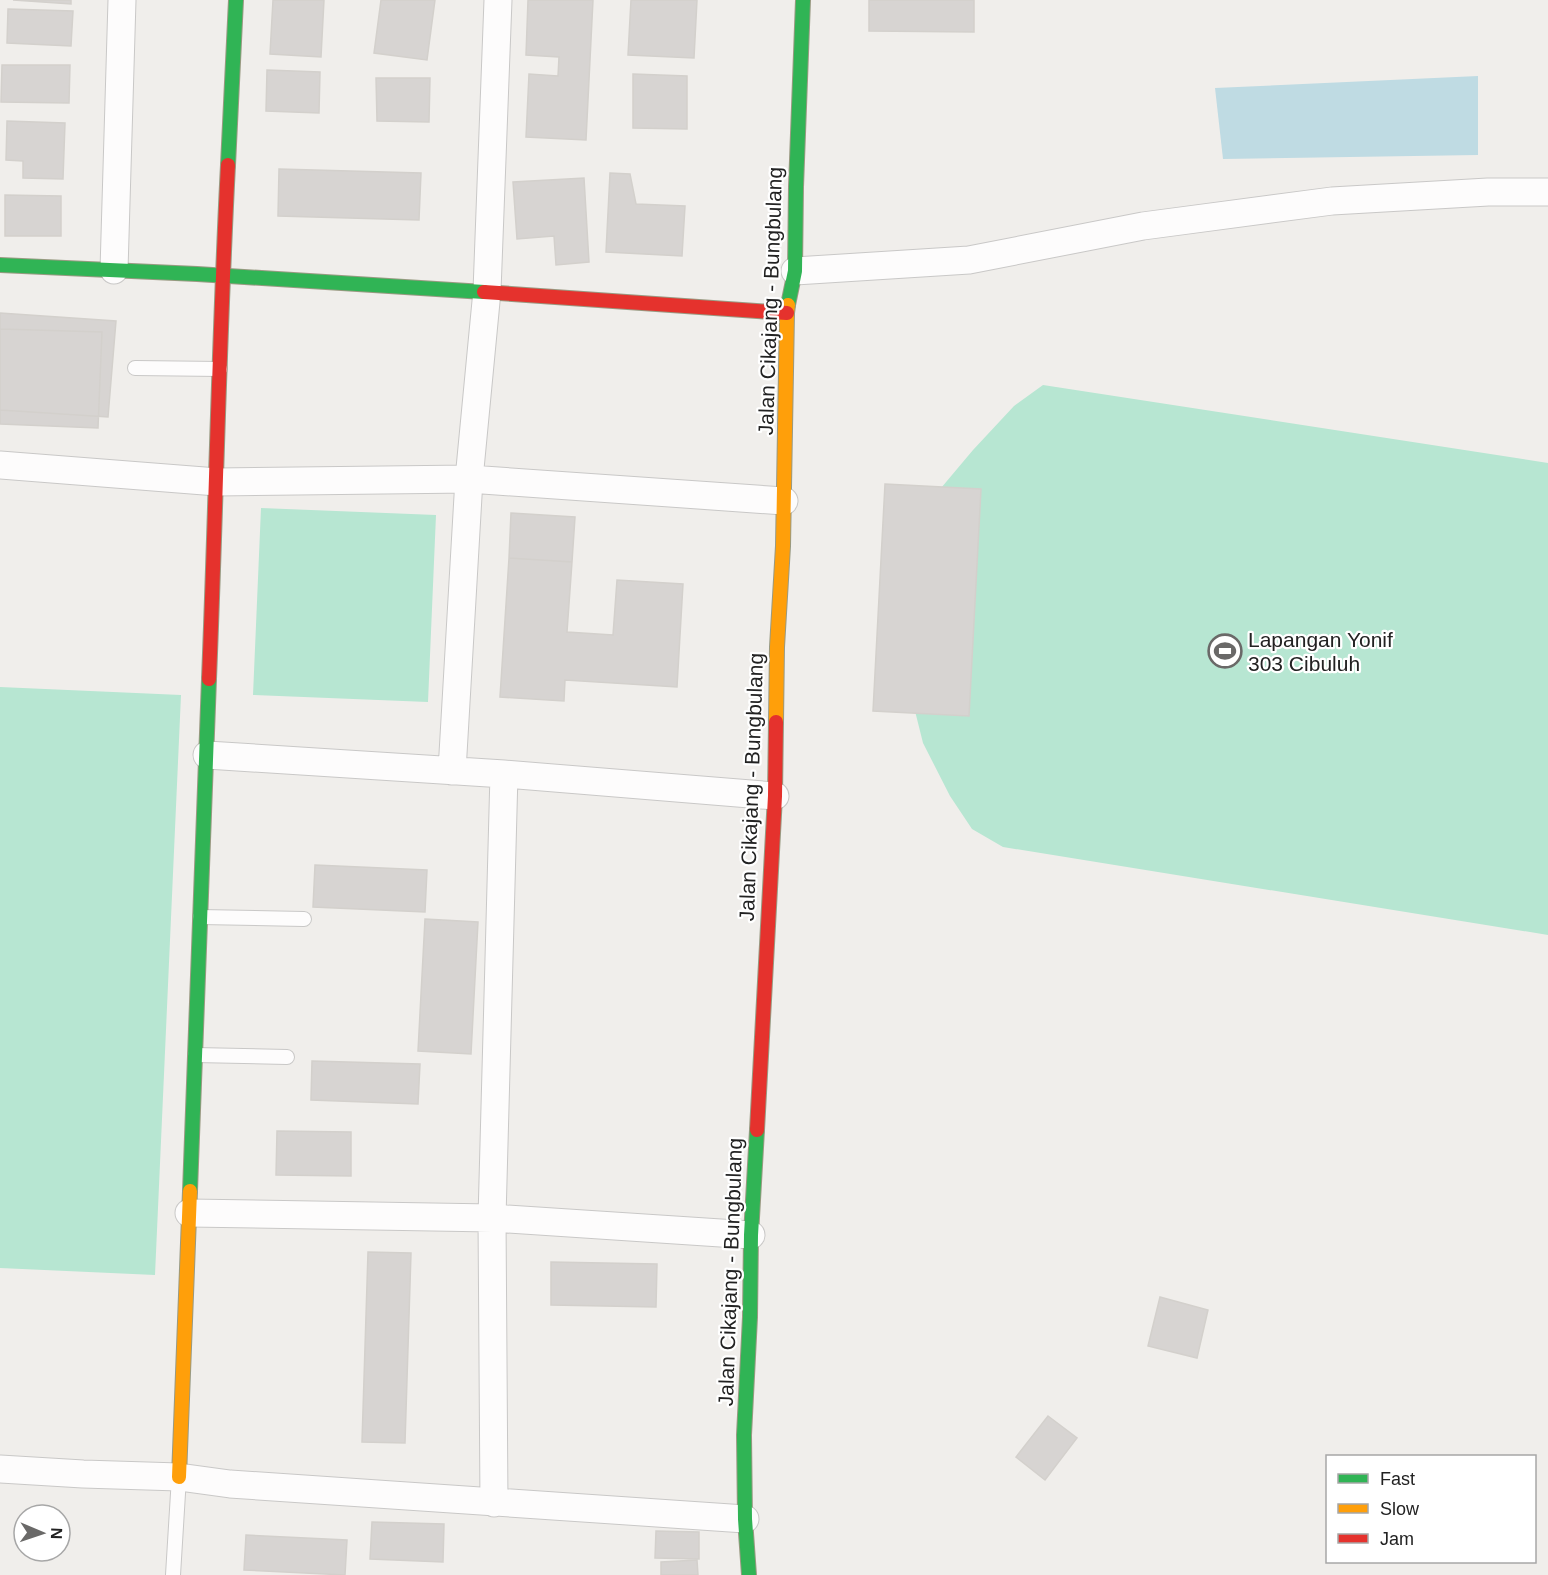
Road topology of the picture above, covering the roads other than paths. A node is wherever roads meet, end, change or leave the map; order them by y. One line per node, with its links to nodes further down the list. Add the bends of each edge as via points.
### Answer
1 (122, 0): 7 (street)
2 (236, 0): 9 (street)
3 (498, 0): 10 (street)
4 (803, 0): 8 (street, Jalan Cikajang - Bungbulang)
5 (1548, 192): 8 (street, via 1332,201 1143,226 969,260)
6 (0, 265): 7 (street)
7 (114, 270): 9 (street)
8 (795, 271): 11 (street, Jalan Cikajang - Bungbulang)
9 (222, 275): 10 (street); 13 (street)
10 (487, 291): 11 (street); 15 (street)
11 (788, 312): 17 (street, Jalan Cikajang - Bungbulang)
12 (135, 368): 13 (lane)
13 (220, 369): 16 (street)
14 (0, 465): 16 (street)
15 (469, 479): 16 (street); 17 (street); 19 (street)
16 (217, 482): 18 (street)
17 (784, 501): 21 (street, Jalan Cikajang - Bungbulang)
18 (207, 755): 19 (street); 22 (street)
19 (452, 771): 20 (street)
20 (504, 774): 21 (street); 27 (street)
21 (774, 796): 28 (street, Jalan Cikajang - Bungbulang)
22 (201, 917): 23 (lane); 24 (street)
23 (304, 920)
24 (195, 1055): 25 (lane); 26 (street)
25 (287, 1058)
26 (189, 1213): 27 (street); 30 (street)
27 (492, 1218): 28 (street); 31 (street)
28 (751, 1235): 32 (street, Jalan Cikajang - Bungbulang)
29 (0, 1469): 30 (street)
30 (179, 1477): 31 (street); 33 (lane)
31 (494, 1503): 32 (street)
32 (745, 1519): 34 (street, Jalan Cikajang - Bungbulang)
33 (173, 1575)
34 (749, 1575)

